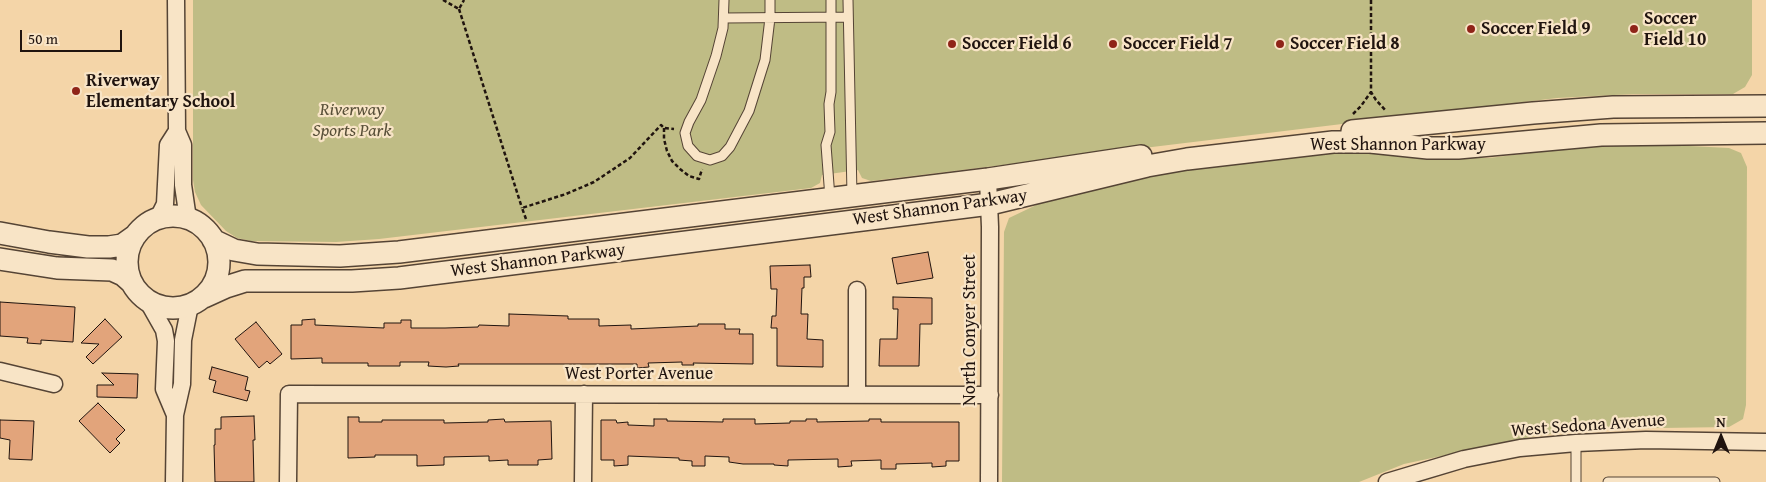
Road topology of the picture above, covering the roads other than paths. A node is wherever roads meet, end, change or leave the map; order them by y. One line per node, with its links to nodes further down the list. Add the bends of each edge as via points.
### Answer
1 (176, 0): 11 (street)
2 (724, 0): 8 (lane)
3 (770, 0): 9 (lane)
4 (831, 0): 6 (lane)
5 (848, 0): 7 (lane)
6 (831, 17): 7 (lane); 9 (lane); 15 (lane, via 832,92 826,146)
7 (848, 17): 14 (lane)
8 (724, 18): 9 (lane); 9 (lane, via 716,56 701,100 685,133 688,146 697,156 710,160 722,156 730,147 749,111 765,60)
9 (770, 18)
10 (1766, 106): 13 (street, West Shannon Parkway, via 1613,107 1524,114 1118,158)
11 (176, 131): 17 (street, via 183,144 183,185); 18 (street, via 168,145 165,204)
12 (1766, 133): 16 (street, West Shannon Parkway, via 1601,135 1458,148 1332,142 1147,166)
13 (988, 179): 14 (street, West Shannon Parkway); 16 (street, North Conyer Street)
14 (852, 195): 15 (street, West Shannon Parkway); 22 (street, via 840,207 823,214 722,226)
15 (830, 198): 21 (street, West Shannon Parkway, via 371,254 257,254 234,250)
16 (990, 204): 22 (street, West Shannon Parkway); 32 (street, North Conyer Street)
17 (188, 219): 18 (street); 21 (street)
18 (157, 220): 20 (street)
19 (0, 233): 20 (street, via 104,248 122,245)
20 (136, 235): 24 (street, via 127,258)
21 (213, 240): 27 (street, via 219,270 213,285)
22 (704, 240): 27 (street, West Shannon Parkway, via 399,278 245,281)
23 (0, 259): 24 (street, via 56,268 112,270)
24 (132, 283): 26 (street)
25 (857, 290): 31 (street)
26 (147, 300): 27 (street, via 168,308); 33 (street, via 164,330 164,389)
27 (197, 301): 33 (street, via 183,340 182,384)
28 (0, 371): 29 (street)
29 (54, 384)
30 (584, 394): 31 (street, West Porter Avenue); 37 (street, West Porter Avenue, via 289,394); 38 (street)
31 (857, 394): 32 (street, West Porter Avenue)
32 (990, 395): 39 (street, North Conyer Street)
33 (174, 415): 36 (street)
34 (1576, 442): 35 (street, West Sedona Avenue); 40 (street, West Sedona Avenue, via 1464,458); 41 (lane)
35 (1766, 442)
36 (174, 482)
37 (288, 482)
38 (583, 482)
39 (989, 482)
40 (1387, 482)
41 (1576, 482)
42 (1608, 482): 43 (lane)
43 (1715, 482)

